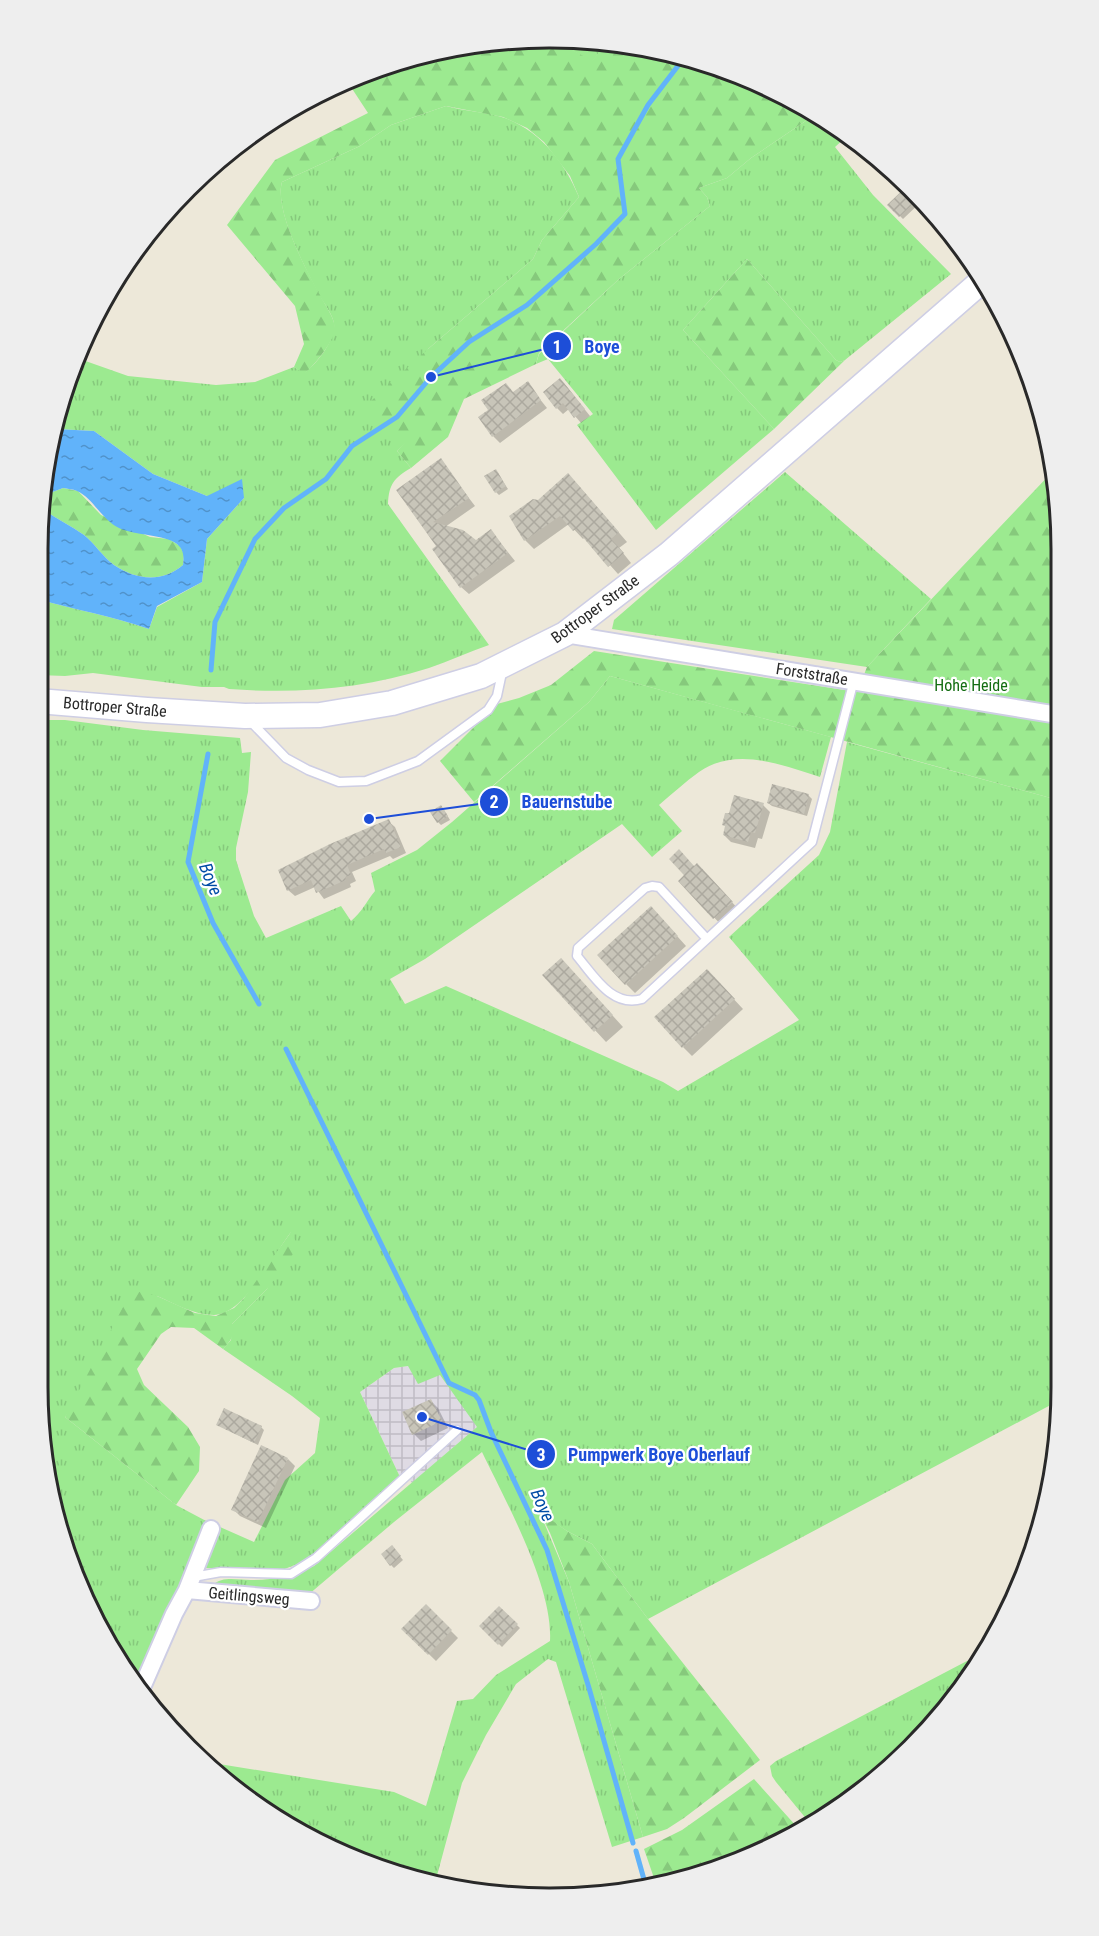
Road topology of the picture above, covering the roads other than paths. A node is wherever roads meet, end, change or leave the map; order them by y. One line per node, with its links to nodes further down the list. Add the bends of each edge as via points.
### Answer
1 (976, 286): 2 (main road, Bottroper Straße, via 669,554)
2 (565, 634): 3 (main road, Bottroper Straße); 4 (street, Forststraße)
3 (504, 665): 7 (main road, Bottroper Straße, via 481,676 392,703 320,715); 7 (lane, via 497,696 488,710 418,761 366,781 339,782 308,770 286,758)
4 (854, 680): 6 (street, Forststraße); 8 (lane, via 812,842)
5 (48, 701): 7 (main road, Bottroper Straße)
6 (1051, 714)
7 (245, 716)
8 (707, 939): 8 (lane, via 659,887 652,886 578,948 577,956 612,995 632,1002 642,999)
9 (457, 1431): 11 (lane, via 316,1558 291,1574 221,1572)
10 (211, 1529): 11 (street, Geitlingsweg)
11 (190, 1584): 12 (street, Geitlingsweg); 13 (street, Geitlingsweg)
12 (311, 1601)
13 (145, 1681)

